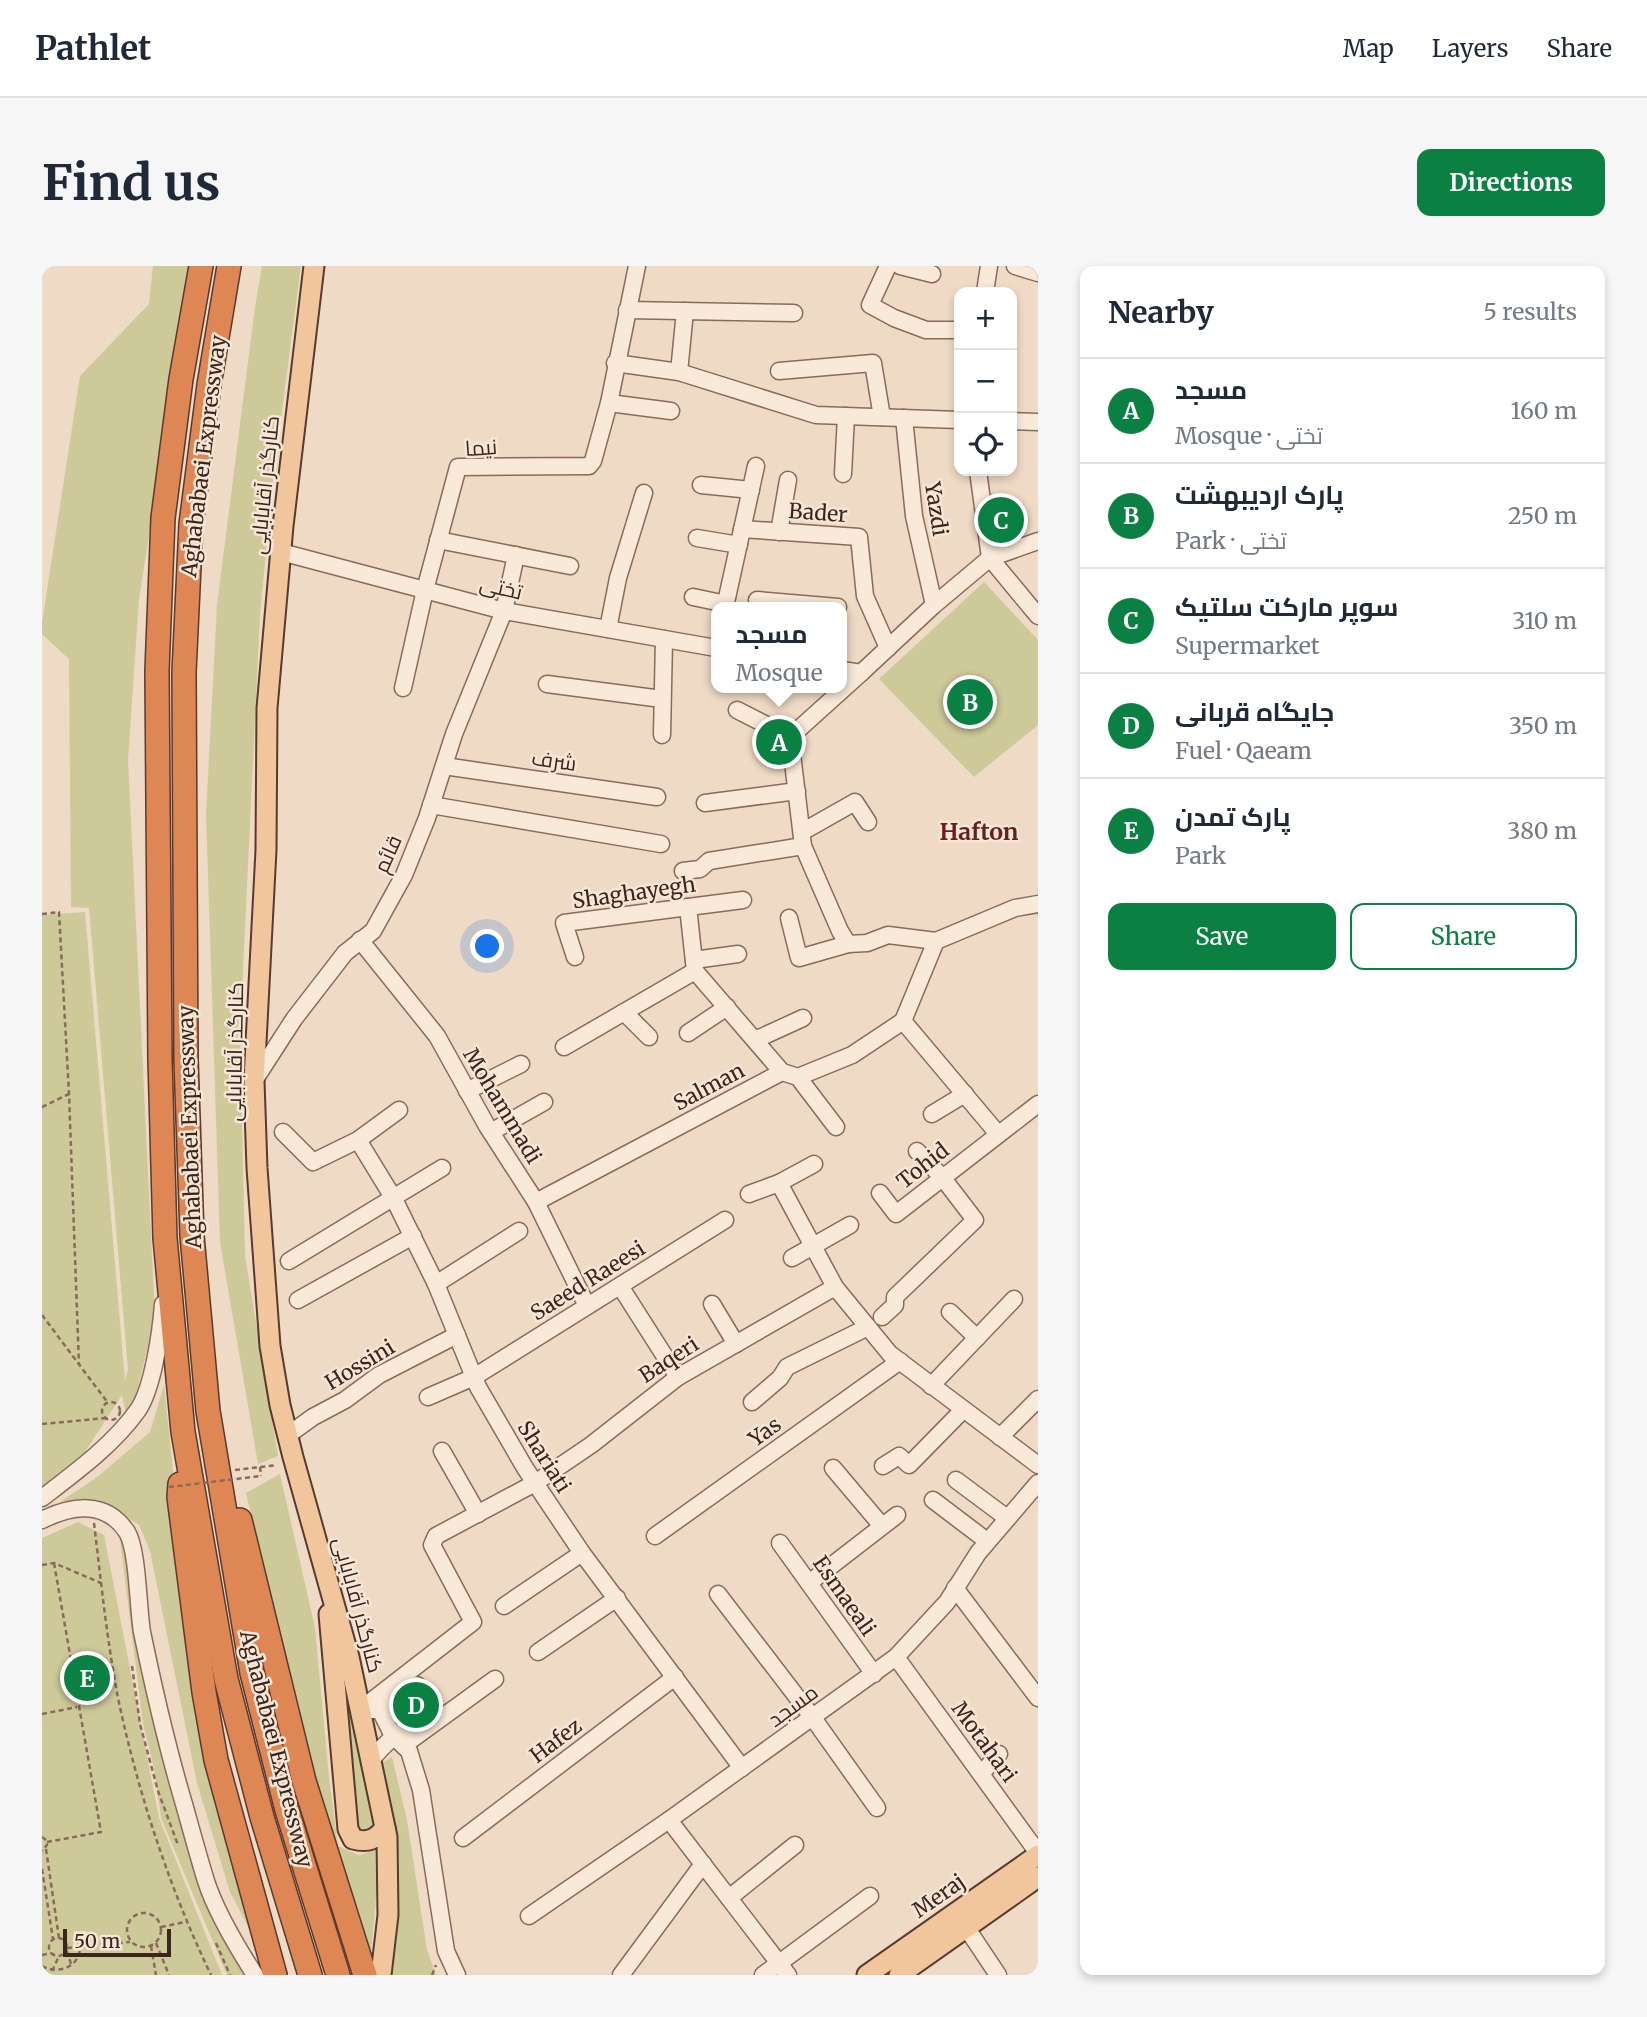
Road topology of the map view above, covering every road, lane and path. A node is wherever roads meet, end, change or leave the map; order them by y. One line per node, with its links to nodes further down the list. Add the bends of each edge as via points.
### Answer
1 (201, 266): 124 (highway, Aghababaei Expressway, via 163,519 157,671)
2 (229, 266): 131 (highway, Aghababaei Expressway, via 191,524 184,672 186,1059)
3 (314, 266): 39 (main road, کنارگذر آقابابایی)
4 (637, 266): 12 (street)
5 (888, 266): 15 (street, via 870,305 926,330)
6 (900, 266): 10 (street)
7 (989, 266): 11 (street)
8 (1015, 266): 9 (street)
9 (1038, 273)
10 (932, 274)
11 (986, 287)
12 (627, 310): 13 (street); 16 (street)
13 (685, 311): 14 (street); 18 (street)
14 (794, 313)
15 (954, 330)
16 (615, 363): 18 (street); 19 (street)
17 (779, 371): 22 (street, via 873,363)
18 (679, 372): 21 (street, via 816,415)
19 (609, 403): 20 (street); 37 (street, نیما, via 589,466 458,467)
20 (671, 411)
21 (846, 416): 22 (street); 28 (street)
22 (882, 417): 23 (street)
23 (904, 418): 24 (street); 49 (street, Yazdi, via 914,516)
24 (954, 420)
25 (1017, 421): 26 (street)
26 (1038, 422)
27 (756, 466): 32 (street)
28 (843, 474)
29 (979, 476): 41 (street)
30 (788, 480): 34 (street)
31 (701, 485): 32 (street)
32 (751, 490): 35 (street)
33 (644, 493): 52 (street)
34 (779, 532): 35 (street, Bader); 55 (street, Bader, via 859,537 865,596)
35 (740, 537): 36 (street, Bader); 47 (street)
36 (697, 538)
37 (438, 540): 40 (street); 43 (street, نیما)
38 (1038, 541): 41 (street)
39 (281, 552): 43 (street, تختی); 97 (main road, کنارگذر آقابابایی, via 267,708 266,850)
40 (516, 555): 42 (street); 50 (street, قائم)
41 (990, 558): 49 (street); 51 (street)
42 (570, 566)
43 (425, 590): 50 (street, تختی); 60 (street, نیما)
44 (693, 597): 46 (street)
45 (757, 600): 48 (street)
46 (713, 602)
47 (726, 602)
48 (770, 602)
49 (934, 605): 55 (street)
50 (504, 611): 52 (street, تختی); 66 (street, قائم)
51 (1038, 616)
52 (608, 629): 53 (street, تختی)
53 (664, 639): 54 (street, تختی); 62 (street)
54 (711, 647)
55 (888, 648): 57 (street)
56 (847, 671): 57 (street)
57 (861, 673): 59 (street)
58 (547, 684): 62 (street)
59 (847, 686)
60 (403, 688)
61 (839, 693): 65 (street)
62 (662, 699): 64 (street)
63 (737, 710): 65 (street)
64 (662, 735)
65 (790, 737): 67 (street)
66 (444, 766): 68 (street, شرف); 70 (street, قائم)
67 (797, 792): 69 (street); 72 (street)
68 (657, 797)
69 (705, 803)
70 (431, 805): 73 (street); 80 (street, قائم, via 404,875 373,931)
71 (868, 821): 72 (street, via 855,802)
72 (802, 839): 74 (street); 82 (street)
73 (661, 844)
74 (683, 871)
75 (743, 900): 77 (street, Shaghayegh)
76 (1038, 904): 81 (street, via 1015,908)
77 (688, 907): 84 (street, Shaghayegh, via 564,923); 85 (street)
78 (42, 914): 99 (path, via 59,912)
79 (789, 918): 82 (street, via 799,958)
80 (360, 940): 97 (street, قائم, via 294,1019); 98 (street, Mohammadi, via 437,1036)
81 (936, 941): 82 (street, via 888,935); 89 (street)
82 (848, 944)
83 (738, 954): 85 (street)
84 (575, 957)
85 (695, 965): 86 (street); 87 (street)
86 (727, 1007): 90 (street); 92 (street)
87 (624, 1012): 91 (street); 93 (street)
88 (803, 1017): 92 (street)
89 (903, 1021): 96 (street, via 852,1055); 100 (street)
90 (688, 1033)
91 (649, 1037)
92 (755, 1040): 95 (street)
93 (564, 1047)
94 (521, 1064): 98 (street)
95 (782, 1072): 96 (street); 119 (street, Salman)
96 (798, 1077): 106 (street)
97 (254, 1081): 155 (main road, کنارگذر آقابابایی, via 270,1346)
98 (467, 1091): 108 (street, Mohammadi)
99 (69, 1094): 103 (path); 143 (path)
100 (965, 1094): 105 (street); 109 (street)
101 (544, 1102): 108 (street)
102 (1038, 1104): 109 (street, Tohid)
103 (42, 1107)
104 (399, 1110): 110 (street)
105 (932, 1114)
106 (836, 1126)
107 (283, 1132): 110 (street, via 313,1162)
108 (491, 1132): 119 (street, Mohammadi)
109 (998, 1134): 114 (street, Tohid)
110 (358, 1140): 118 (street, Shariati)
111 (917, 1151): 114 (street)
112 (814, 1164): 115 (street)
113 (442, 1168): 118 (street)
114 (942, 1177): 117 (street, Tohid, via 896,1214); 138 (street, via 975,1220)
115 (779, 1183): 116 (street); 125 (street)
116 (748, 1194)
117 (880, 1194)
118 (394, 1199): 123 (street, Shariati); 127 (street)
119 (536, 1202): 135 (street, Mohammadi)
120 (725, 1220): 129 (street, Saeed Raeesi)
121 (850, 1225): 125 (street)
122 (519, 1231): 128 (street)
123 (412, 1236): 128 (street, Shariati); 133 (street)
124 (166, 1246): 154 (highway, Aghababaei Expressway); 168 (street, via 162,1331 139,1409 98,1454)
125 (814, 1247): 126 (street); 130 (street)
126 (792, 1258)
127 (289, 1261)
128 (436, 1284): 139 (street, Shariati)
129 (620, 1286): 135 (street, Saeed Raeesi); 145 (street)
130 (835, 1287): 138 (street); 141 (street, Baqeri)
131 (198, 1297): 163 (highway); 242 (highway, Aghababaei Expressway, via 208,1411 252,1673 287,1810)
132 (1014, 1299): 140 (street)
133 (298, 1300)
134 (712, 1304): 141 (street)
135 (587, 1306): 144 (street, Saeed Raeesi)
136 (950, 1312): 140 (street)
137 (42, 1315): 143 (path)
138 (875, 1322): 142 (street, via 890,1354); 149 (street, via 787,1367)
139 (457, 1335): 144 (street, Shariati); 155 (street, Hossini, via 379,1375)
140 (977, 1338): 146 (street)
141 (736, 1343): 145 (street, Baqeri)
142 (900, 1361): 146 (street); 176 (street, Yas)
143 (79, 1365): 150 (path)
144 (474, 1377): 147 (street, Saeed Raeesi); 165 (street, Shariati)
145 (678, 1377): 165 (street, Baqeri)
146 (931, 1386): 151 (street)
147 (428, 1397)
148 (1038, 1398): 156 (street)
149 (752, 1402)
150 (108, 1403): 152 (path, via 103,1412); 152 (path, via 117,1403 120,1411 116,1419)
151 (963, 1410): 156 (street); 160 (street, via 909,1465 899,1456)
152 (107, 1419): 153 (path)
153 (42, 1424)
154 (183, 1432): 240 (highway, via 179,1497 204,1692 216,1760); 241 (highway, Aghababaei Expressway, via 226,1679)
155 (288, 1436): 158 (main road, کنارگذر آقابابایی)
156 (1000, 1437): 159 (street)
157 (442, 1451): 171 (street)
158 (294, 1462): 161 (path); 182 (main road, کنارگذر آقابابایی)
159 (1038, 1465)
160 (883, 1466)
161 (260, 1467): 163 (path); 167 (path, bridge, via 261,1476)
162 (832, 1468): 175 (street)
163 (228, 1471): 243 (highway, via 303,1781)
164 (956, 1480): 173 (street)
165 (535, 1483): 171 (street); 179 (street, Shariati)
166 (1038, 1483): 173 (street, مسجد)
167 (169, 1487)
168 (42, 1498)
169 (933, 1500): 177 (street)
170 (92, 1507): 174 (street); 183 (path); 239 (street, via 112,1515 128,1534 142,1629 170,1757 207,1883)
171 (478, 1514): 196 (street, via 436,1536 432,1545 473,1622)
172 (897, 1515): 175 (street)
173 (1007, 1518): 177 (street, مسجد)
174 (42, 1520)
175 (882, 1527): 184 (street)
176 (655, 1536)
177 (987, 1541): 185 (street, مسجد)
178 (780, 1542): 184 (street, Esmaeali)
179 (582, 1553): 187 (street, Shariati); 188 (street)
180 (54, 1563): 181 (path); 183 (path); 195 (path)
181 (42, 1565)
182 (327, 1574): 196 (main road, کنارگذر آقابابایی); 206 (main road, via 348,1829 353,1839 366,1842)
183 (101, 1583): 219 (path, via 118,1697 134,1766)
184 (809, 1583): 191 (street, Esmaeali)
185 (955, 1588): 190 (street, مسجد); 194 (street)
186 (718, 1594): 198 (street)
187 (617, 1598): 189 (street); 192 (street, Shariati)
188 (504, 1606)
189 (538, 1652)
190 (896, 1657): 191 (street, مسجد); 203 (street, Motahari)
191 (874, 1674): 198 (street, مسجد)
192 (675, 1677): 202 (street, Shariati); 208 (street, Hafez)
193 (495, 1679): 199 (street)
194 (1038, 1698)
195 (78, 1707): 197 (path); 209 (path, via 101,1832)
196 (370, 1710): 199 (street); 199 (street, via 417,1685 434,1709); 201 (main road, کنارگذر آقابابایی)
197 (42, 1714)
198 (813, 1718): 202 (street, مسجد); 204 (street)
199 (399, 1740): 201 (street, via 380,1748); 245 (street, via 413,1760 421,1790 446,1951)
200 (999, 1754): 203 (street)
201 (372, 1761): 206 (main road, کنارگذر آقابابایی)
202 (742, 1768): 205 (street, مسجد)
203 (981, 1774): 212 (street, Motahari)
204 (877, 1808)
205 (669, 1819): 213 (street); 218 (street, مسجد)
206 (385, 1828): 244 (main road, کنارگذر آقابابایی, via 388,1915)
207 (42, 1836): 209 (path)
208 (463, 1838)
209 (47, 1842): 211 (path)
210 (795, 1845): 217 (street)
211 (44, 1850): 222 (path)
212 (1038, 1854): 248 (main road, Meraj)
213 (703, 1864): 217 (street); 246 (street)
214 (42, 1869): 223 (path)
215 (1038, 1877): 221 (main road, Meraj)
216 (870, 1896): 234 (street)
217 (729, 1898): 234 (street)
218 (529, 1916)
219 (185, 1922): 220 (path); 238 (path)
220 (161, 1927): 224 (path, via 155,1917 139,1913 126,1931); 225 (path)
221 (966, 1927): 249 (main road, Meraj); 250 (street)
222 (59, 1938): 223 (path); 228 (path)
223 (53, 1939): 229 (path)
224 (130, 1942): 226 (path, via 139,1948); 227 (path)
225 (156, 1943): 226 (path); 237 (path)
226 (151, 1946): 236 (path)
227 (80, 1947): 228 (path); 233 (path)
228 (67, 1950): 231 (path); 233 (path)
229 (51, 1953): 230 (path); 231 (path)
230 (42, 1955)
231 (59, 1956): 235 (path)
232 (42, 1966): 235 (path)
233 (72, 1967): 235 (path)
234 (783, 1969): 247 (street)
235 (52, 1971)
236 (156, 1975)
237 (169, 1975)
238 (211, 1975)
239 (255, 1975)
240 (275, 1975)
241 (310, 1975)
242 (338, 1975)
243 (365, 1975)
244 (381, 1975)
245 (457, 1975)
246 (621, 1975)
247 (763, 1975)
248 (867, 1975)
249 (898, 1975)
250 (998, 1975)

